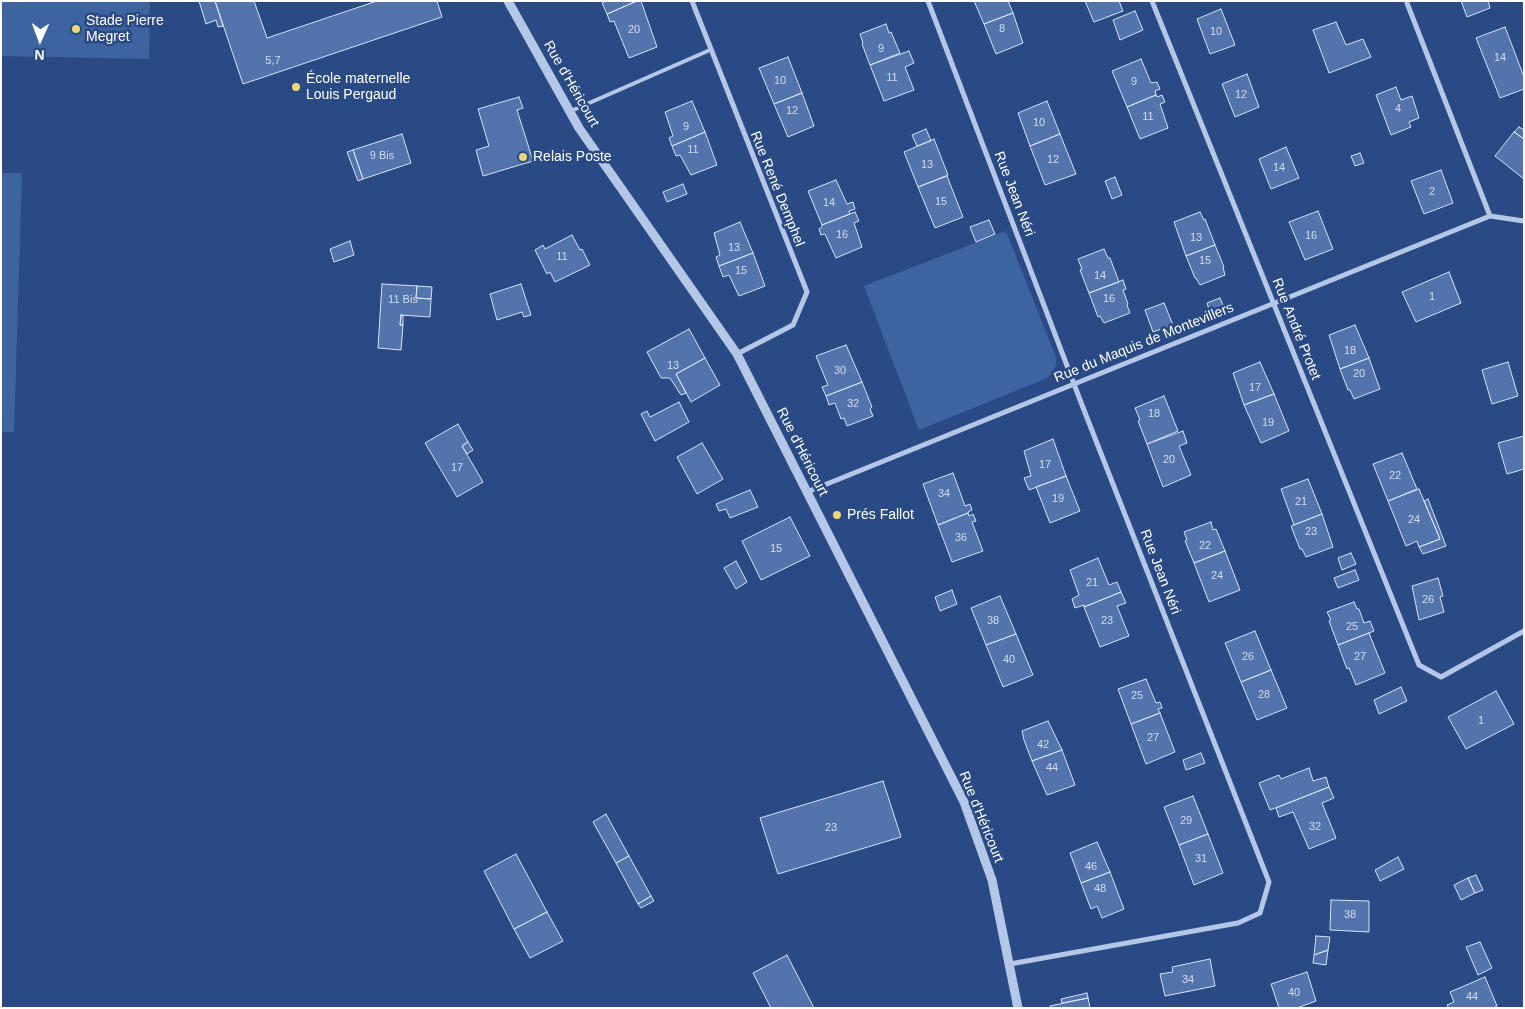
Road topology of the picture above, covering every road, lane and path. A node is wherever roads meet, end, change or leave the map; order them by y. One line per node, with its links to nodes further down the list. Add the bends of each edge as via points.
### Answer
1 (508, 1): 7 (street, Rue d'Héricourt)
2 (692, 1): 6 (street, Rue René Demphel)
3 (928, 1): 12 (street, Rue Jean Néri)
4 (1152, 1): 10 (street, Rue André Protet)
5 (1407, 3): 8 (street)
6 (710, 50): 7 (lane); 11 (street, Rue René Demphel, via 807,292 793,325)
7 (569, 112): 11 (street, Rue d'Héricourt)
8 (1490, 216): 9 (street); 10 (street, Rue du Maquis de Montevillers)
9 (1524, 221)
10 (1274, 304): 12 (street, Rue du Maquis de Montevillers); 14 (street, Rue André Protet, via 1419,665 1441,677)
11 (737, 354): 13 (street, Rue d'Héricourt)
12 (1074, 383): 13 (street, Rue du Maquis de Montevillers); 15 (street, Rue Jean Néri, via 1269,882 1260,913 1238,922)
13 (807, 492): 15 (street, Rue d'Héricourt, via 964,802 992,880)
14 (1524, 631)
15 (1010, 964): 16 (street, Rue d'Héricourt)
16 (1018, 1008)

